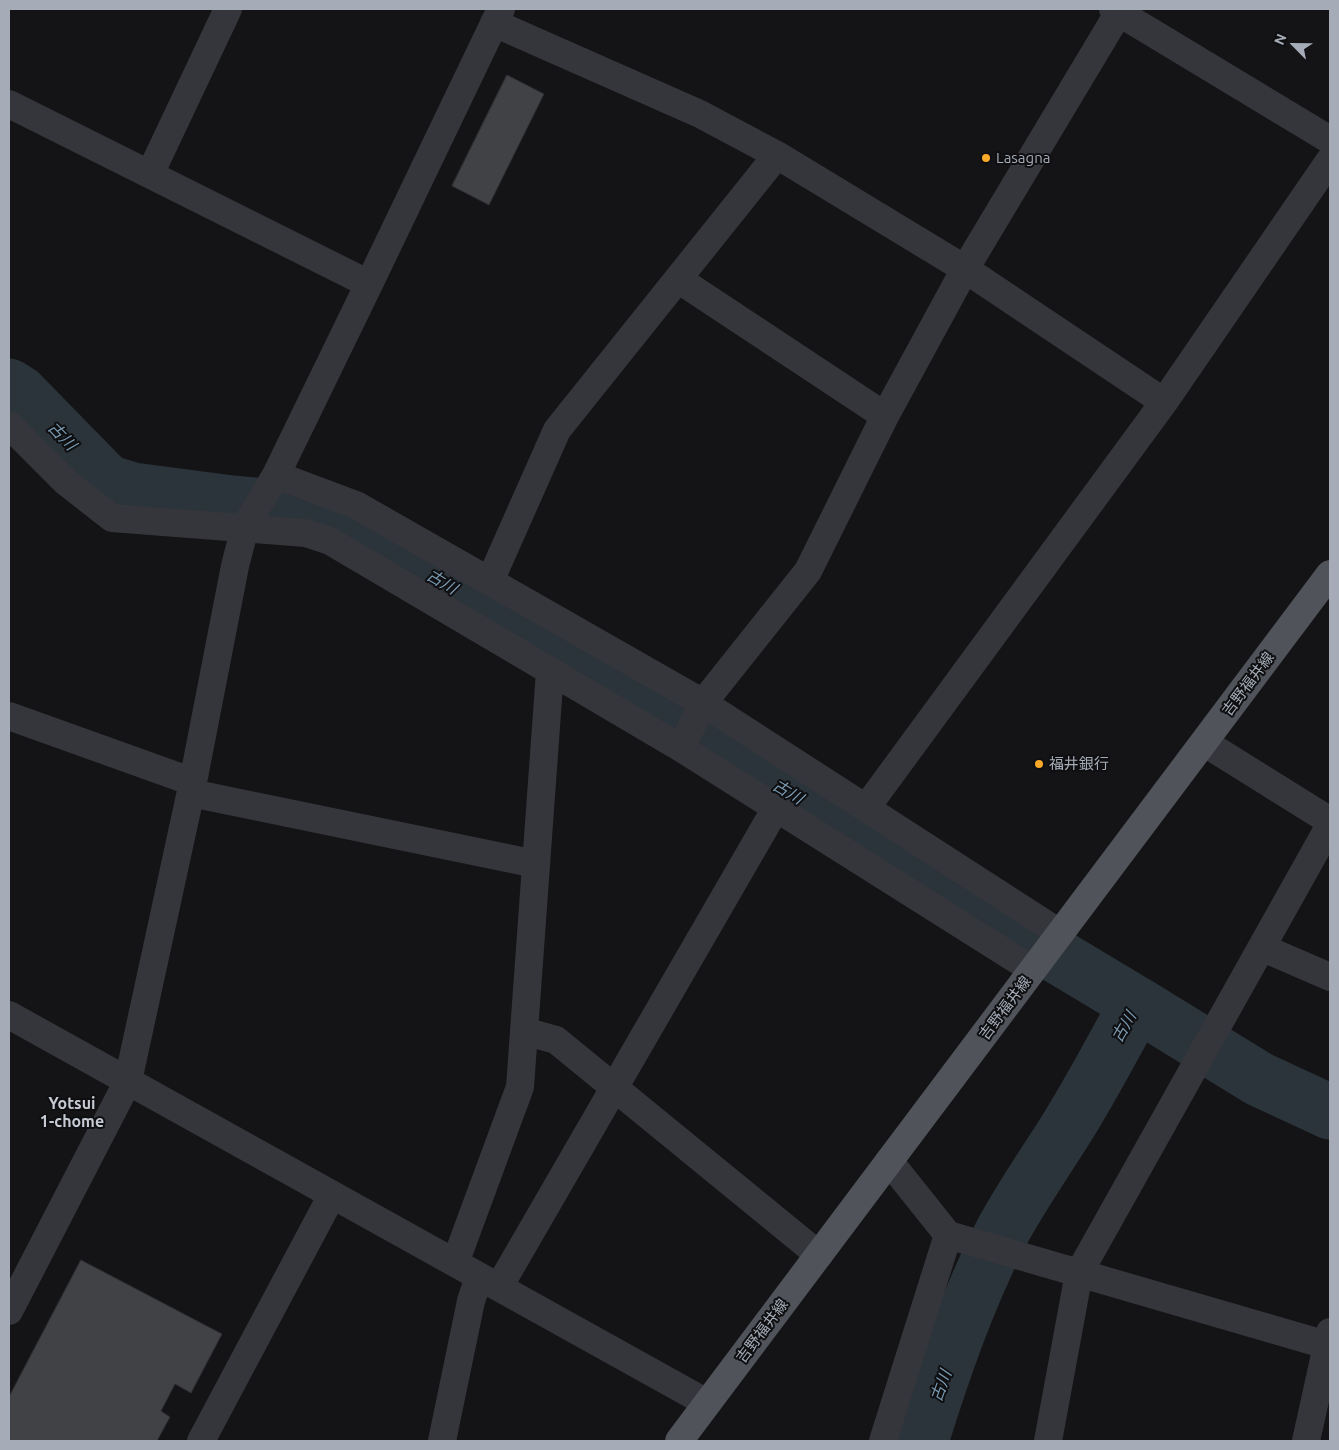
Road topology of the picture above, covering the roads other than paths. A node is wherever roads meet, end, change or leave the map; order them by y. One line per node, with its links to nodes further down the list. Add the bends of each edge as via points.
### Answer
1 (228, 9): 7 (street)
2 (1116, 11): 5 (street); 8 (street)
3 (497, 16): 6 (street); 10 (street)
4 (9, 104): 7 (street)
5 (1328, 138): 11 (street)
6 (777, 155): 8 (street); 9 (street)
7 (150, 174): 10 (street)
8 (965, 269): 11 (street); 12 (street)
9 (678, 278): 12 (street); 17 (street, via 557,430)
10 (369, 284): 14 (street)
11 (1164, 402): 25 (street)
12 (884, 416): 19 (street, via 808,571)
13 (9, 426): 15 (street, via 66,482 112,518)
14 (276, 475): 15 (street); 17 (street, via 356,505)
15 (245, 528): 18 (street, via 306,533 330,541); 23 (street)
16 (1330, 574): 21 (main road, 吉野福井線)
17 (490, 581): 19 (street)
18 (550, 671): 22 (street); 27 (street)
19 (702, 702): 22 (street); 25 (street)
20 (9, 716): 23 (street)
21 (1205, 743): 26 (street); 28 (main road, 吉野福井線)
22 (681, 748): 24 (street)
23 (192, 788): 27 (street); 34 (street)
24 (776, 808): 30 (street); 35 (street)
25 (866, 808): 28 (street)
26 (1330, 823): 29 (street)
27 (536, 864): 33 (street)
28 (1061, 934): 30 (main road, 吉野福井線)
29 (1263, 948): 31 (street); 42 (street)
30 (1033, 970): 36 (main road, 吉野福井線)
31 (1330, 976)
32 (9, 1015): 34 (street)
33 (524, 1031): 35 (street, via 556,1040); 40 (street, via 520,1087)
34 (128, 1082): 37 (street); 41 (street)
35 (613, 1087): 39 (street); 43 (street)
36 (889, 1161): 38 (street); 39 (main road, 吉野福井線)
37 (332, 1195): 40 (street); 47 (street)
38 (959, 1238): 42 (street); 50 (street)
39 (819, 1255): 46 (main road, 吉野福井線)
40 (455, 1263): 43 (street)
41 (19, 1268): 44 (street)
42 (1080, 1273): 45 (street); 51 (street)
43 (489, 1282): 46 (street); 48 (street, via 471,1301)
44 (9, 1311)
45 (1329, 1341): 52 (street)
46 (707, 1403): 49 (main road, 吉野福井線)
47 (201, 1441)
48 (442, 1441)
49 (679, 1441)
50 (883, 1441)
51 (1048, 1441)
52 (1306, 1441)

